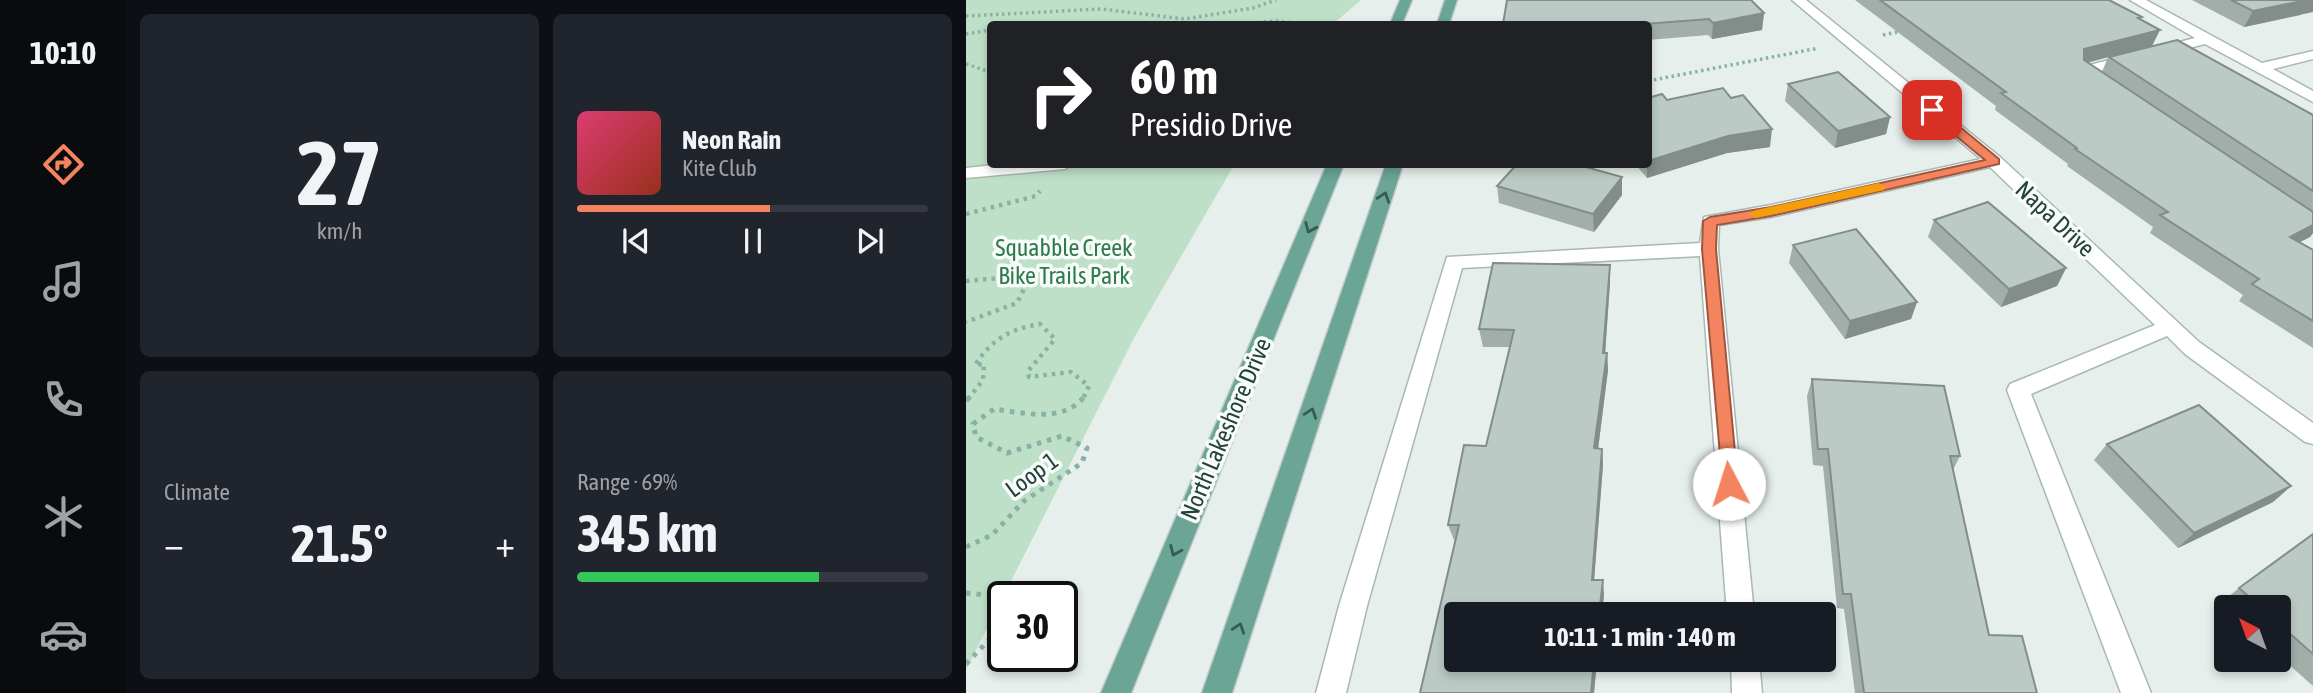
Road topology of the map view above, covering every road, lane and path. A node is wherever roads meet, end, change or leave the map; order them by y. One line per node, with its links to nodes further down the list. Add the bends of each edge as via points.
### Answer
1 (1276, 0): 6 (path, via 1185,19 1101,9)
2 (1406, 0): 7 (main road)
3 (1451, 0): 8 (main road)
4 (1798, 0): 18 (street, Napa Drive)
5 (2136, 0): 11 (street)
6 (966, 16)
7 (1397, 21)
8 (1444, 21)
9 (987, 30): 10 (path)
10 (966, 34)
11 (2207, 39): 14 (street); 16 (street, via 2083,71)
12 (2313, 55): 14 (street)
13 (966, 64): 15 (path)
14 (2260, 68): 17 (street)
15 (987, 71)
16 (2106, 87)
17 (2313, 97)
18 (1994, 161): 25 (street, via 1771,212 1710,221); 28 (street, Napa Drive)
19 (1024, 168): 22 (street)
20 (1334, 168): 38 (main road, North Lakeshore Drive, one-way to 38)
21 (1394, 168): 39 (main road, one-way to 21)
22 (966, 173)
23 (981, 211): 24 (path)
24 (966, 214)
25 (1709, 249): 34 (street); 40 (street, via 1454,262)
26 (966, 281): 27 (path, via 1014,277 1026,285 1017,303)
27 (966, 322)
28 (2169, 327): 30 (street, Napa Drive); 42 (street, via 2018,390)
29 (966, 401): 31 (path, Loop 1, via 983,380 984,363 975,365 989,342 1017,328 1040,324 1055,339 1028,371 1029,377 1070,372 1089,386 1086,398 1075,408 1041,415 994,409 973,424 975,437 1007,453 1062,436 1087,448 1082,463 1024,501 992,535)
30 (2313, 435)
31 (966, 547)
32 (966, 593): 33 (path)
33 (987, 595)
34 (1740, 602)
35 (987, 642): 36 (path)
36 (966, 664)
37 (1746, 672): 41 (street)
38 (1116, 693)
39 (1217, 693)
40 (1331, 693)
41 (1747, 693)
42 (2136, 693)

